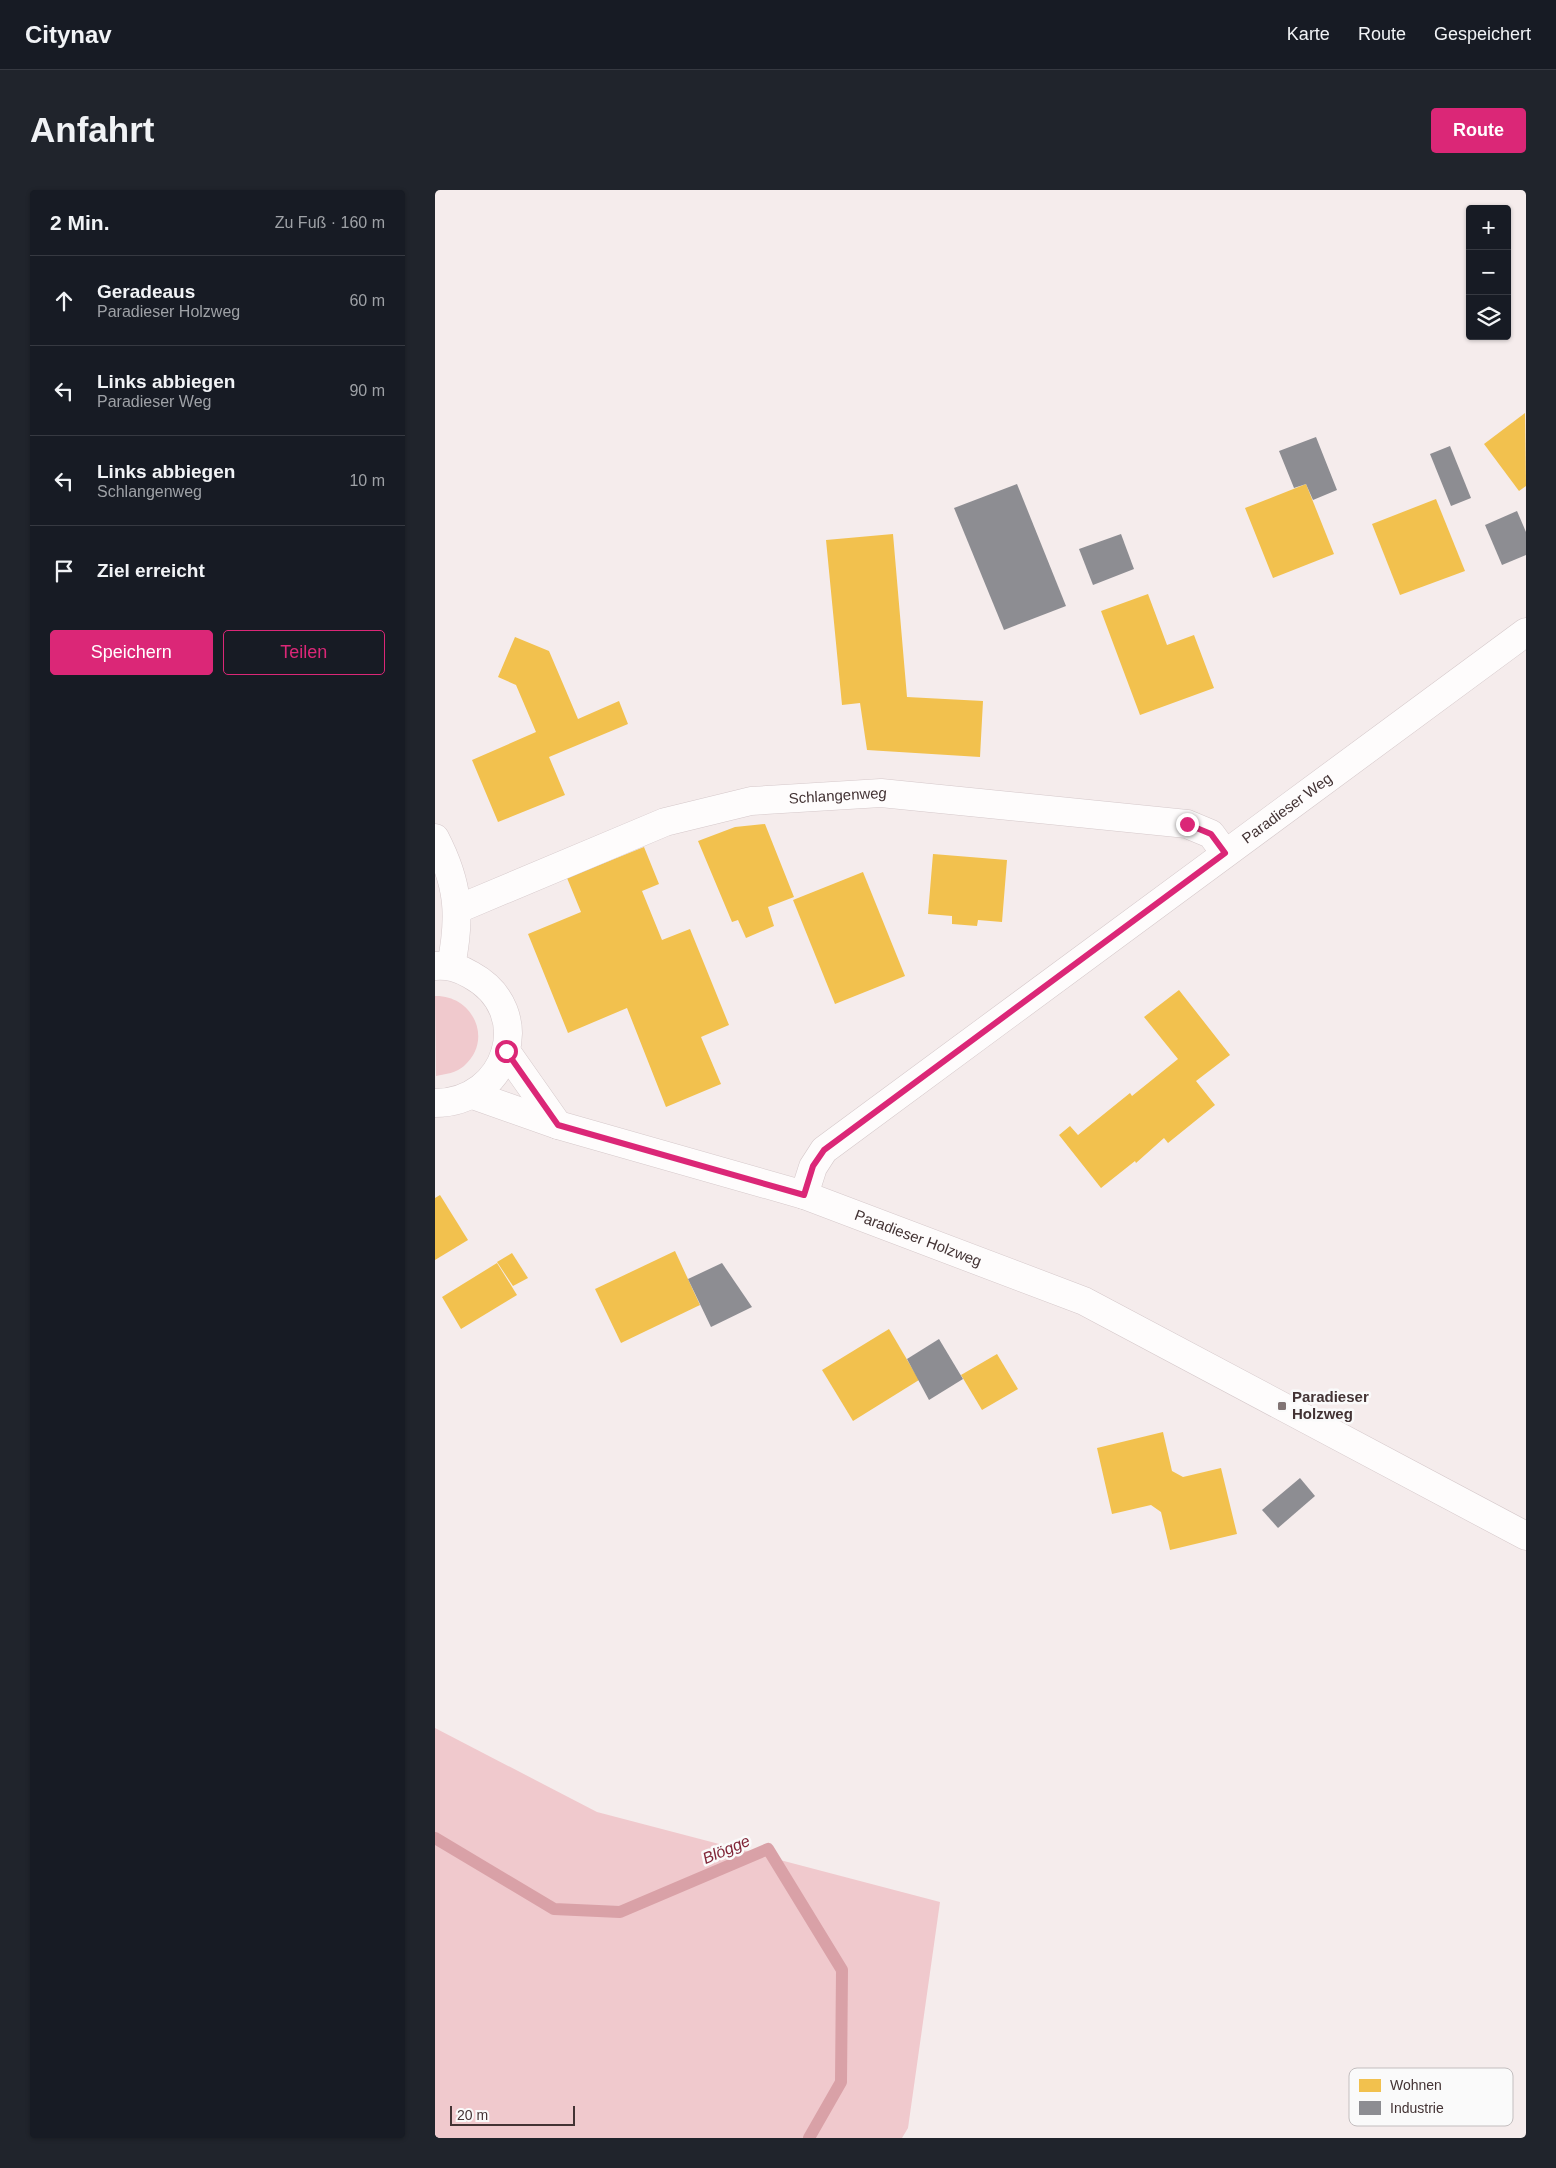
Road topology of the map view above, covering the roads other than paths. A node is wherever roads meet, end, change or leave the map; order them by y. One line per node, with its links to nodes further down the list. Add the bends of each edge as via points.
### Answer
1 (1526, 632): 3 (street, Paradieser Weg)
2 (435, 838): 4 (street, via 452,878)
3 (1225, 853): 4 (street, Schlangenweg, via 1211,834 1187,824 881,793 751,801 665,822); 10 (street, Paradieser Weg, via 824,1150 813,1166)
4 (458, 909): 5 (street)
5 (443, 966): 6 (street, via 462,970 480,979 494,994 504,1011 507,1025)
6 (506, 1051): 7 (street, via 488,1084); 9 (street)
7 (473, 1095): 8 (street, via 451,1103); 9 (street, Paradieser Holzweg)
8 (435, 1104)
9 (558, 1125): 10 (street, Paradieser Holzweg)
10 (804, 1195): 11 (street, Paradieser Holzweg, via 1084,1301)
11 (1526, 1536)

